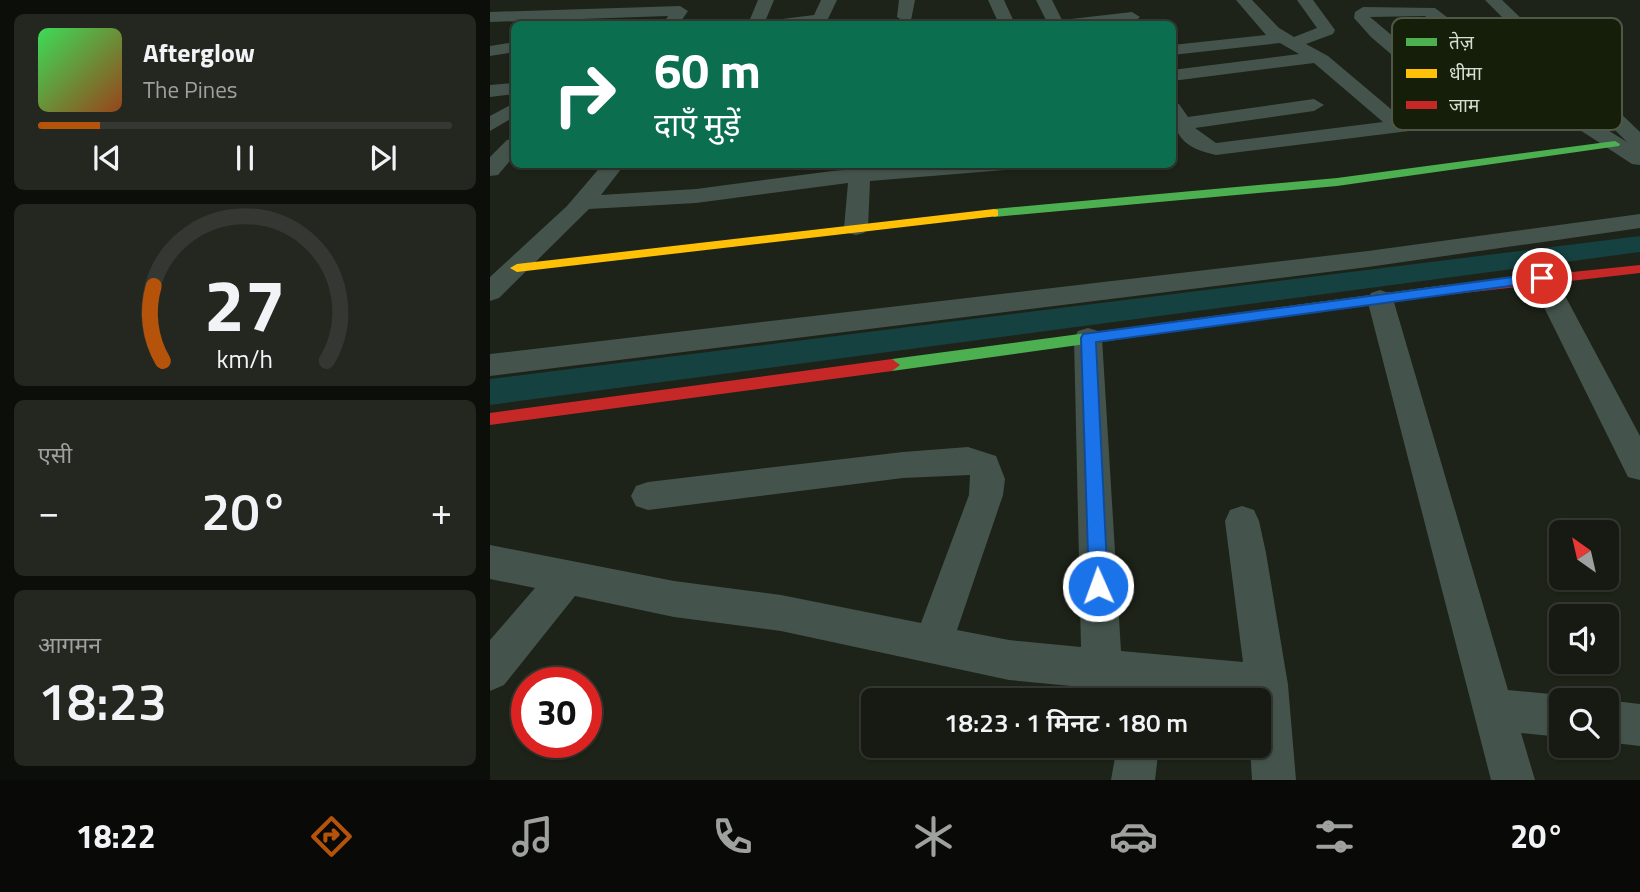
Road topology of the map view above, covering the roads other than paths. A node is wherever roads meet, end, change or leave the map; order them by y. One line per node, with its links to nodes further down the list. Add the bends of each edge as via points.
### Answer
1 (538, 0): 11 (street)
2 (766, 0): 19 (street)
3 (829, 0): 20 (street)
4 (906, 0): 13 (street)
5 (996, 0): 21 (street)
6 (1044, 0): 22 (street)
7 (1128, 0): 23 (street, via 1137,11)
8 (1244, 0): 24 (street)
9 (1305, 0): 24 (street, via 1327,30)
10 (1493, 0): 15 (street)
11 (523, 16): 12 (street); 17 (street)
12 (490, 17)
13 (905, 17)
14 (1438, 18): 25 (street, via 1422,9 1363,12 1362,18)
15 (1512, 18)
16 (587, 19): 17 (street); 18 (street, via 680,11)
17 (546, 20)
18 (673, 21)
19 (757, 21)
20 (815, 21)
21 (1006, 21)
22 (1054, 21)
23 (1130, 21)
24 (1287, 40): 27 (street); 29 (street)
25 (1392, 45)
26 (511, 48): 28 (street)
27 (1176, 50)
28 (490, 51)
29 (1318, 57): 30 (street); 35 (street)
30 (1176, 75)
31 (511, 89): 32 (street)
32 (490, 91)
33 (1314, 106): 36 (street)
34 (511, 110): 37 (street)
35 (1392, 119)
36 (1178, 122): 39 (street, via 1198,145 1216,149)
37 (490, 125)
38 (1622, 125): 43 (street)
39 (1392, 128)
40 (1593, 130): 44 (street)
41 (490, 141): 42 (street)
42 (511, 142)
43 (1640, 143)
44 (1615, 144): 46 (street); 54 (street, via 1323,183)
45 (511, 146): 49 (street)
46 (1640, 159)
47 (612, 168): 52 (street)
48 (956, 168): 51 (street)
49 (490, 170)
50 (834, 171): 51 (street); 52 (street, via 696,196)
51 (859, 176): 54 (street)
52 (582, 203): 55 (street)
53 (1640, 221): 61 (street, via 1354,261)
54 (856, 228): 55 (street)
55 (517, 268): 58 (street)
56 (1640, 269): 57 (street)
57 (1542, 278): 59 (street); 63 (street)
58 (490, 292)
59 (1380, 299): 60 (street); 73 (street)
60 (1088, 338): 62 (street); 69 (street)
61 (490, 365)
62 (490, 419)
63 (1640, 467)
64 (649, 496): 68 (street, via 903,465 968,460 984,466 986,495)
65 (1242, 521): 71 (street)
66 (490, 562): 67 (street)
67 (567, 578): 68 (street, via 781,613); 70 (street)
68 (933, 644): 69 (street, via 1009,660)
69 (1102, 669): 72 (street)
70 (490, 671)
71 (1268, 685): 72 (street); 79 (street)
72 (1145, 686)
73 (1493, 709): 74 (street); 80 (street)
74 (1549, 715)
75 (1619, 723): 76 (street)
76 (1640, 725)
77 (1136, 758): 78 (street)
78 (1133, 780)
79 (1274, 780)
80 (1513, 780)

